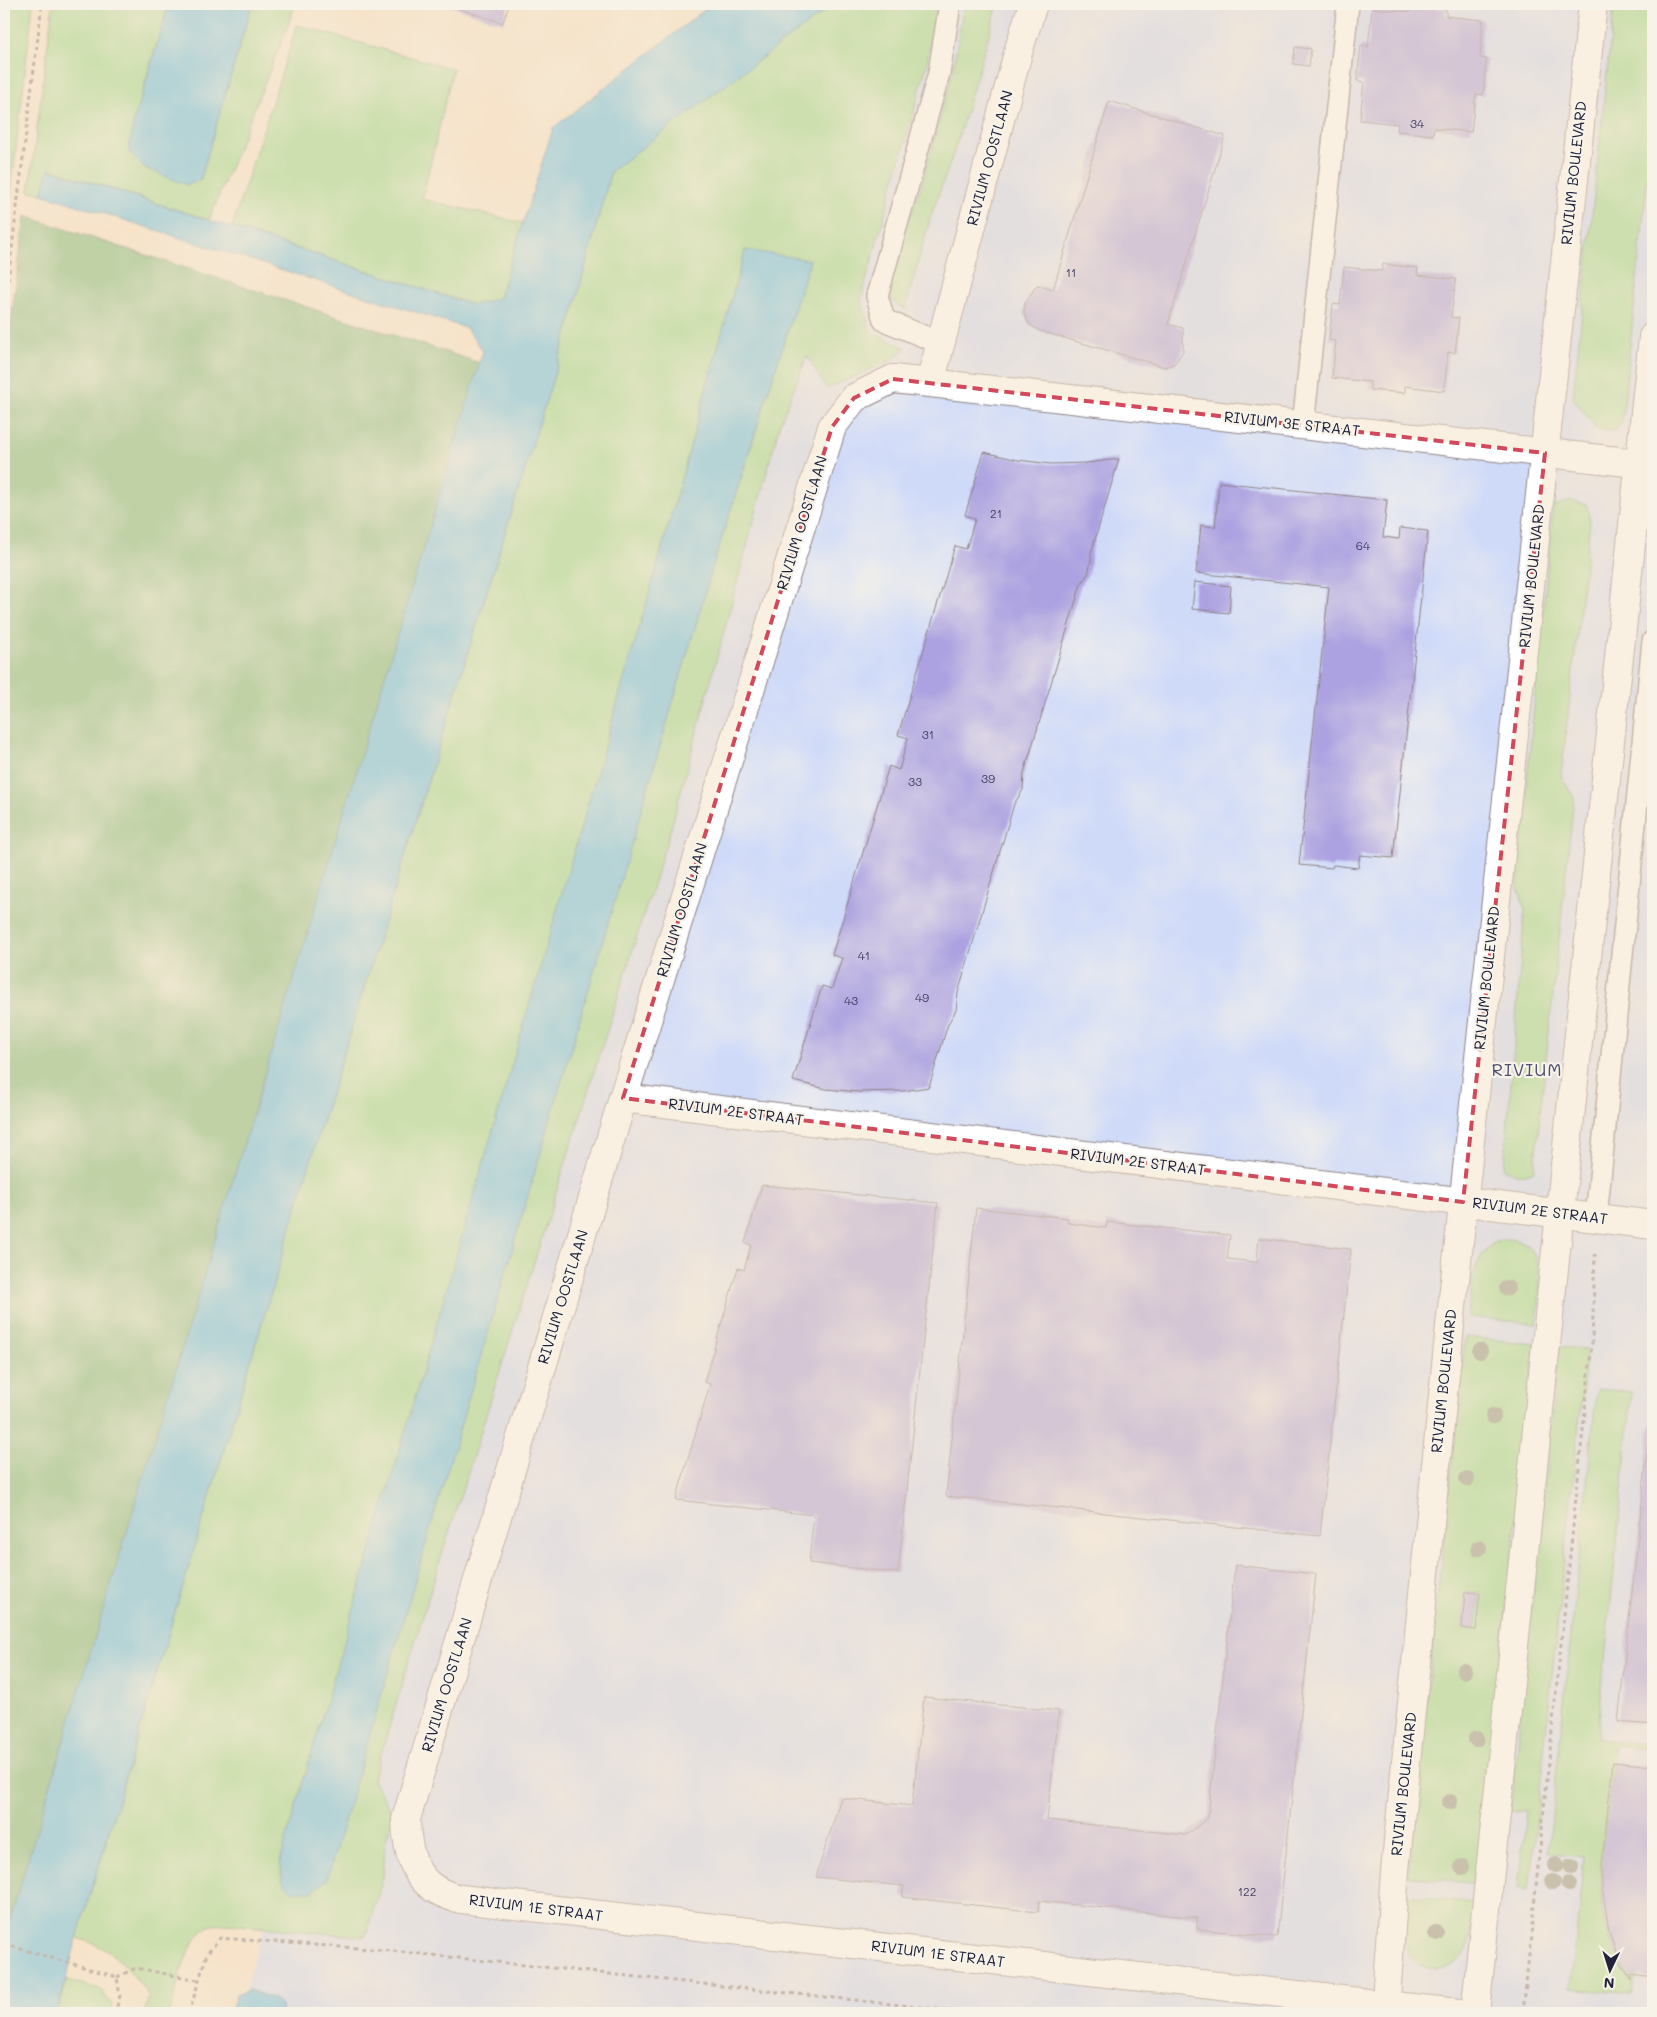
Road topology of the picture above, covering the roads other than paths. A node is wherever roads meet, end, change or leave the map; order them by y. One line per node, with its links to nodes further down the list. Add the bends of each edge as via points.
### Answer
1 (950, 4): 6 (lane, via 939,73 877,296 884,320)
2 (1033, 4): 6 (street, RIVIUM OOSTLAAN)
3 (1348, 4): 8 (lane)
4 (1593, 4): 9 (street, RIVIUM BOULEVARD)
5 (1653, 337): 10 (street)
6 (940, 343): 7 (street, RIVIUM OOSTLAAN)
7 (930, 383): 8 (street, RIVIUM 3E STRAAT); 12 (street, RIVIUM OOSTLAAN, via 893,379 854,398 832,427)
8 (1303, 426): 9 (street, RIVIUM 3E STRAAT)
9 (1545, 453): 10 (street, RIVIUM 3E STRAAT); 13 (street, RIVIUM BOULEVARD)
10 (1647, 464): 14 (street)
11 (1653, 641): 15 (lane)
12 (623, 1098): 13 (street, RIVIUM 2E STRAAT); 17 (street, RIVIUM OOSTLAAN, via 406,1819 409,1852)
13 (1463, 1202): 14 (street, RIVIUM 2E STRAAT); 18 (street, RIVIUM BOULEVARD, via 1395,1871)
14 (1560, 1214): 15 (street, RIVIUM 2E STRAAT); 20 (street)
15 (1596, 1218): 16 (street, RIVIUM 2E STRAAT)
16 (1653, 1225)
17 (424, 1880): 18 (street, RIVIUM 1E STRAAT, via 445,1896 461,1899)
18 (1385, 2009): 19 (street, RIVIUM 1E STRAAT)
19 (1458, 2013)
20 (1475, 2013)

